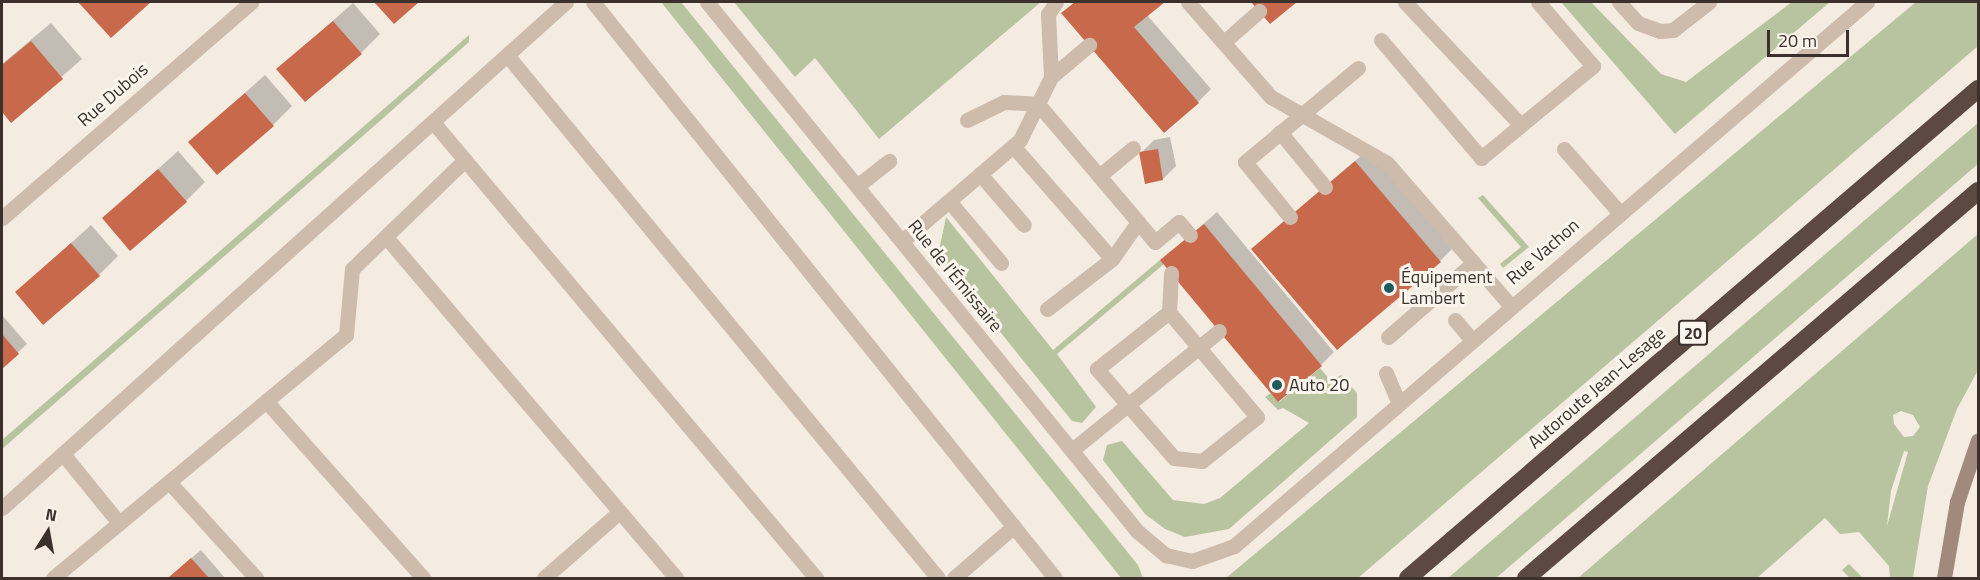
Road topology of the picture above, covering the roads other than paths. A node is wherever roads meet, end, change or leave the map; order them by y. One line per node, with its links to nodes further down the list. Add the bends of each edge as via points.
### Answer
1 (251, 2): 39 (street, Rue Dubois)
2 (566, 2): 16 (street)
3 (593, 2): 68 (street)
4 (707, 2): 33 (street, Rue de l'Émissaire)
5 (1056, 2): 18 (street, via 1048,14)
6 (1190, 2): 14 (street)
7 (1405, 2): 24 (street)
8 (1538, 2): 24 (street, via 1593,66)
9 (1619, 2): 10 (street, via 1638,23 1660,31 1673,30)
10 (1709, 2)
11 (1867, 2): 37 (street, Rue Vachon)
12 (1259, 11): 14 (street)
13 (1381, 40): 24 (street, via 1481,158)
14 (1224, 42): 21 (street, via 1271,97)
15 (1089, 45): 18 (street)
16 (507, 55): 23 (street); 76 (street)
17 (1358, 68): 21 (street)
18 (1051, 77): 20 (street)
19 (1978, 88): 79 (highway, Autoroute Jean-Lesage / 20)
20 (1038, 104): 22 (street, via 994,104); 26 (street); 32 (street)
21 (1301, 115): 25 (street); 47 (street, via 1387,163)
22 (967, 120)
23 (433, 122): 29 (street); 63 (street)
24 (1521, 125)
25 (1280, 132): 34 (street); 38 (street, via 1245,162)
26 (1013, 146): 31 (street); 45 (street)
27 (1132, 148): 32 (street)
28 (1564, 149): 37 (street)
29 (465, 160): 43 (street); 75 (street)
30 (889, 161): 33 (street)
31 (980, 174): 36 (street); 41 (street)
32 (1099, 176): 40 (street)
33 (857, 186): 44 (street, Rue de l'Émissaire)
34 (1325, 187)
35 (1978, 191): 80 (highway)
36 (949, 201): 44 (street); 46 (street)
37 (1619, 212): 49 (street, Rue Vachon)
38 (1290, 217)
39 (2, 218)
40 (1138, 222): 42 (street, via 1155,242 1179,222); 45 (street)
41 (1024, 225)
42 (1190, 235)
43 (386, 237): 58 (street, via 352,269 346,335); 66 (street)
44 (902, 241): 62 (street, Rue de l'Émissaire)
45 (1112, 259): 50 (street)
46 (1001, 263)
47 (1473, 263): 49 (street); 54 (street)
48 (1171, 273): 51 (street)
49 (1511, 306): 55 (street, Rue Vachon)
50 (1047, 309)
51 (1169, 312): 56 (street); 60 (street, via 1097,369)
52 (1455, 320): 55 (street)
53 (1219, 331): 56 (street)
54 (1388, 337)
55 (1472, 340): 59 (street, Rue Vachon)
56 (1199, 347): 60 (street); 60 (street, via 1257,417 1202,461 1174,458)
57 (1386, 373): 59 (street)
58 (266, 401): 64 (street); 70 (street)
59 (1399, 404): 69 (street, Rue Vachon, via 1227,551)
60 (1127, 405): 62 (street)
61 (1978, 440): 81 (street, via 1952,521)
62 (1072, 450): 69 (street, Rue de l'Émissaire, via 1144,538)
63 (63, 454): 65 (street); 67 (street)
64 (169, 482): 67 (street); 72 (street)
65 (2, 508)
66 (619, 512): 73 (street); 74 (street)
67 (118, 523): 71 (street)
68 (1014, 526): 77 (street); 78 (street)
69 (1183, 561)
70 (422, 578)
71 (53, 579)
72 (256, 579)
73 (544, 579)
74 (676, 579)
75 (816, 579)
76 (938, 579)
77 (954, 579)
78 (1055, 579)
79 (1408, 579)
80 (1526, 579)
81 (1944, 579)

